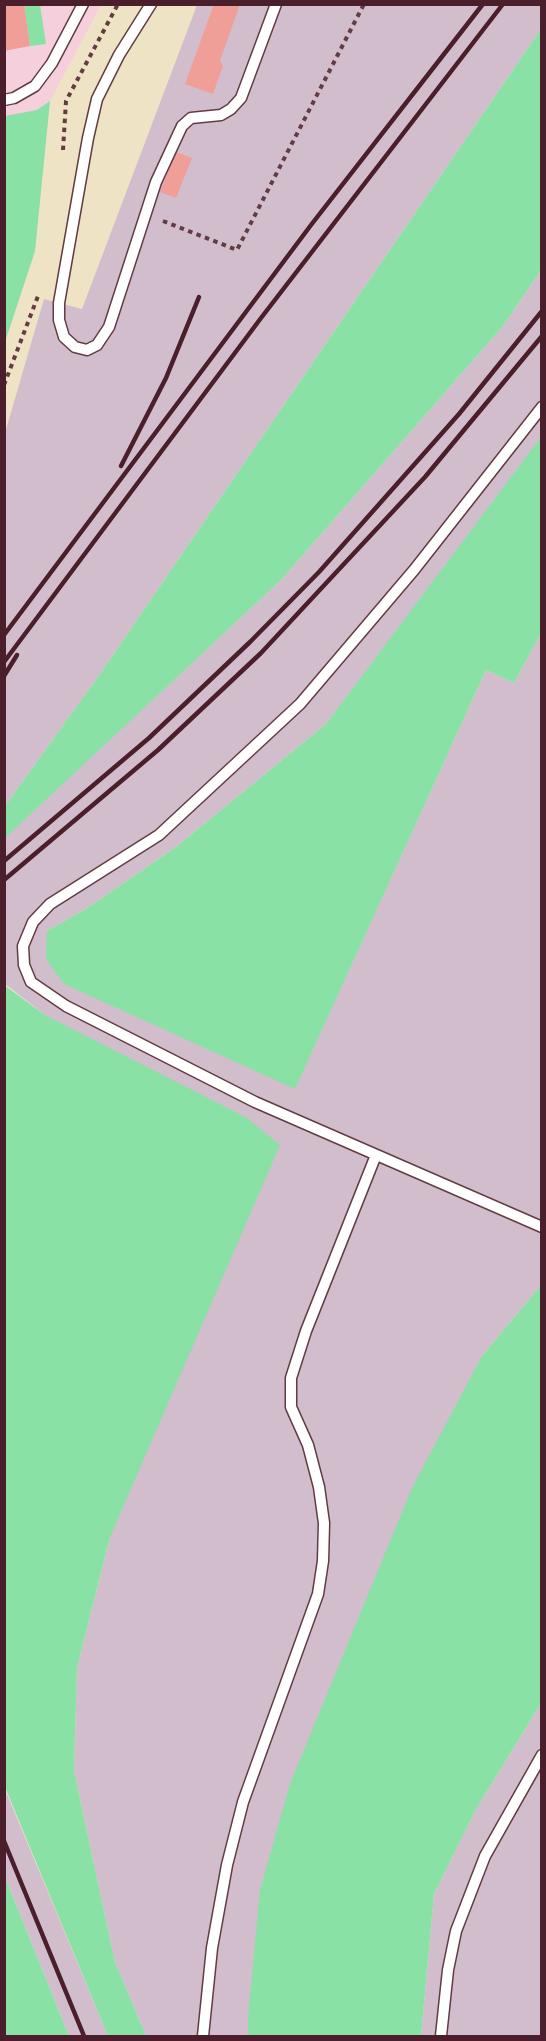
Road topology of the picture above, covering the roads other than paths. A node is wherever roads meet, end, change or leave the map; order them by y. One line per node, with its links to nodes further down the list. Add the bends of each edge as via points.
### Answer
1 (83, 4): 4 (lane, via 52,63 35,86)
2 (151, 4): 3 (lane, via 97,99 88,138 59,303 64,337 75,347 87,350 97,345 109,327 166,157 182,126 191,118 221,115 241,98)
3 (276, 4)
4 (4, 99)
5 (542, 407): 6 (lane, via 414,570 300,704 159,835 50,904 33,922 23,946 24,965 31,982 66,1006 255,1102)
6 (376, 1155): 7 (lane); 9 (lane, via 291,1378 291,1407 308,1444 320,1487 323,1561 318,1594 243,1802 227,1865 212,1948)
7 (542, 1227)
8 (542, 1755): 10 (lane, via 485,1856 456,1930)
9 (203, 2037)
10 (441, 2037)

